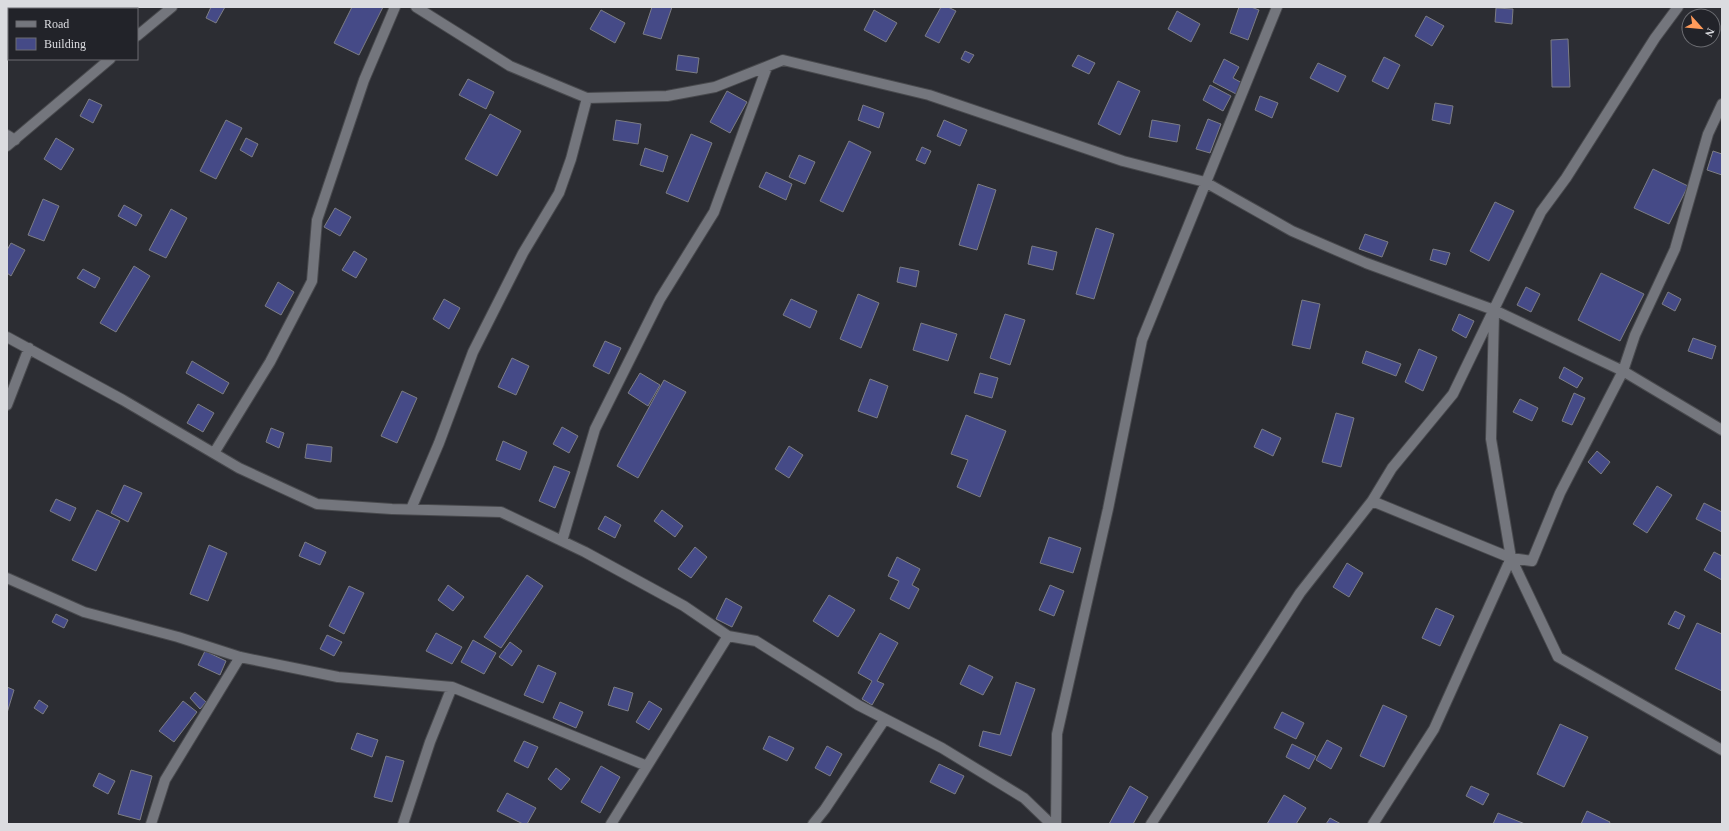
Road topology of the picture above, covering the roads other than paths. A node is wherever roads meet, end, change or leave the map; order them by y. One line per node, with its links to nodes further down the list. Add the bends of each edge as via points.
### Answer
1 (172, 7): 6 (street)
2 (395, 7): 19 (street, via 364,80 317,220 312,281 270,362)
3 (416, 7): 9 (street, via 510,66)
4 (1278, 7): 12 (street)
5 (1678, 7): 13 (street, via 1655,38 1542,212)
6 (138, 35)
7 (109, 60): 11 (street)
8 (767, 67): 9 (street, via 714,87 667,96); 12 (street, via 783,60 930,95 1123,161); 22 (street, via 714,212 660,299 595,429)
9 (586, 98): 21 (street, via 571,159 559,193 523,253 473,352)
10 (1722, 104): 16 (street, via 1708,134 1675,249 1635,335)
11 (10, 140)
12 (1205, 182): 13 (street, via 1292,231 1366,263); 36 (street, via 1142,340 1108,509 1057,734)
13 (1494, 310): 16 (street); 20 (street, via 1453,394 1392,468); 23 (street, via 1491,439)
14 (7, 337): 15 (street)
15 (29, 348): 17 (street); 19 (street)
16 (1623, 371): 18 (street); 23 (street, via 1560,493 1532,561)
17 (7, 405)
18 (1722, 430)
19 (214, 453): 21 (street, via 239,468 317,504)
20 (1372, 501): 23 (street); 37 (street, via 1300,593)
21 (411, 509): 22 (street, via 500,512)
22 (562, 541): 25 (street, via 684,606)
23 (1510, 558): 29 (street, via 1558,657); 38 (street, via 1434,729)
24 (7, 578): 26 (street, via 84,612 178,637)
25 (728, 636): 28 (street, via 756,641 858,705); 30 (street)
26 (240, 657): 27 (street, via 338,677); 31 (street, via 165,780)
27 (452, 687): 30 (street); 32 (street, via 430,742)
28 (885, 718): 34 (street); 35 (street, via 942,748 1024,798)
29 (1722, 750)
30 (648, 766): 33 (street)
31 (151, 824)
32 (403, 824)
33 (611, 824)
34 (813, 824)
35 (1051, 824)
36 (1056, 824)
37 (1151, 824)
38 (1373, 824)

